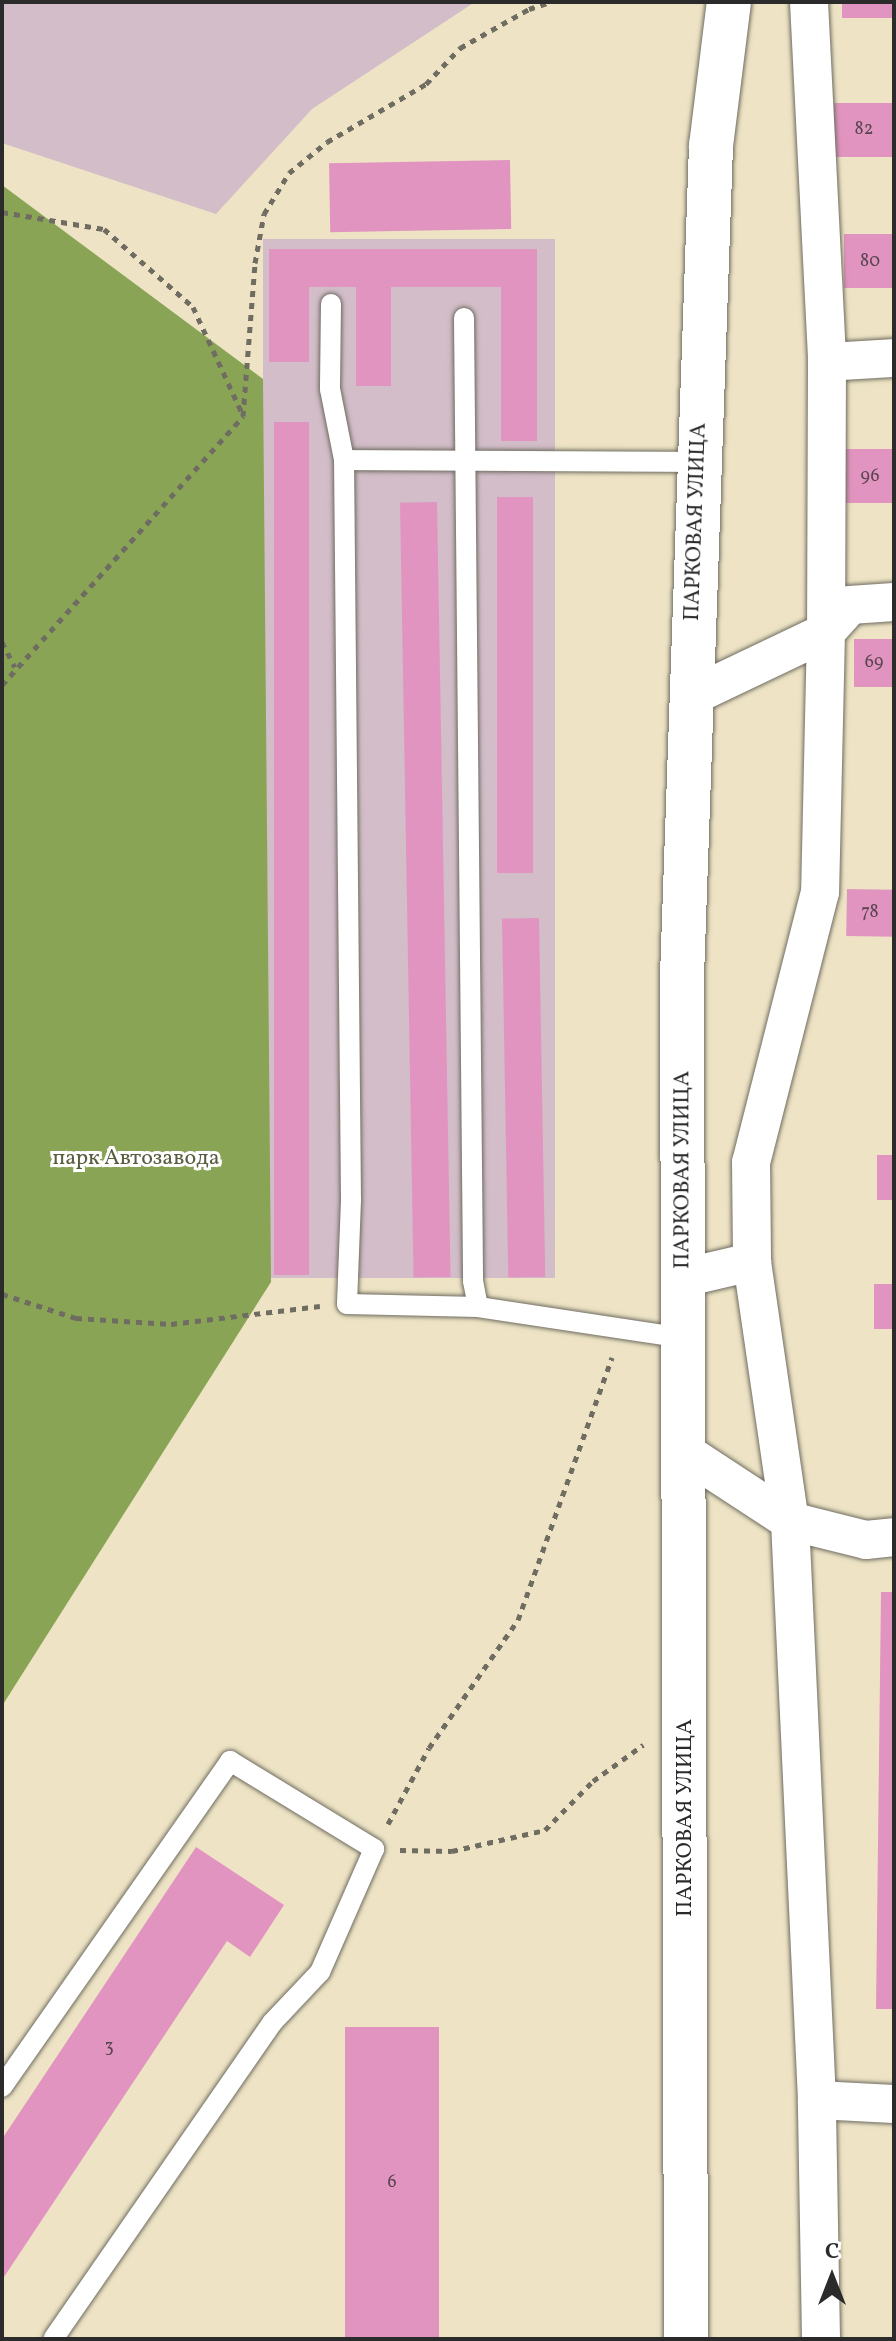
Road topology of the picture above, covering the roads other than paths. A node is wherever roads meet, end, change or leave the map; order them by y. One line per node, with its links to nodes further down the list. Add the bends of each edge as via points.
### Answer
1 (729, 2): 9 (street, ПАРКОВАЯ УЛИЦА, via 711,146)
2 (809, 2): 6 (street)
3 (331, 304): 7 (lane, via 330,389)
4 (464, 318): 8 (lane)
5 (894, 358): 6 (street)
6 (827, 362): 11 (street)
7 (344, 460): 8 (lane); 15 (lane, via 351,1185 347,1304)
8 (466, 462): 9 (lane); 15 (lane, via 473,1281)
9 (698, 462): 12 (street, ПАРКОВАЯ УЛИЦА)
10 (894, 602): 11 (street, via 850,605)
11 (826, 632): 12 (street); 13 (street, via 820,892 751,1162)
12 (690, 697): 14 (street, ПАРКОВАЯ УЛИЦА, via 682,976)
13 (752, 1262): 14 (street); 18 (street)
14 (683, 1278): 16 (street, ПАРКОВАЯ УЛИЦА)
15 (478, 1307): 16 (lane)
16 (683, 1338): 17 (street, ПАРКОВАЯ УЛИЦА)
17 (683, 1451): 18 (street); 24 (street, ПАРКОВАЯ УЛИЦА)
18 (790, 1521): 19 (street, via 866,1540); 21 (street)
19 (894, 1537)
20 (2, 2087): 23 (lane, via 230,1761 374,1849 320,1972 272,2023)
21 (817, 2100): 22 (street); 25 (street)
22 (894, 2104)
23 (53, 2339)
24 (686, 2339)
25 (821, 2339)

